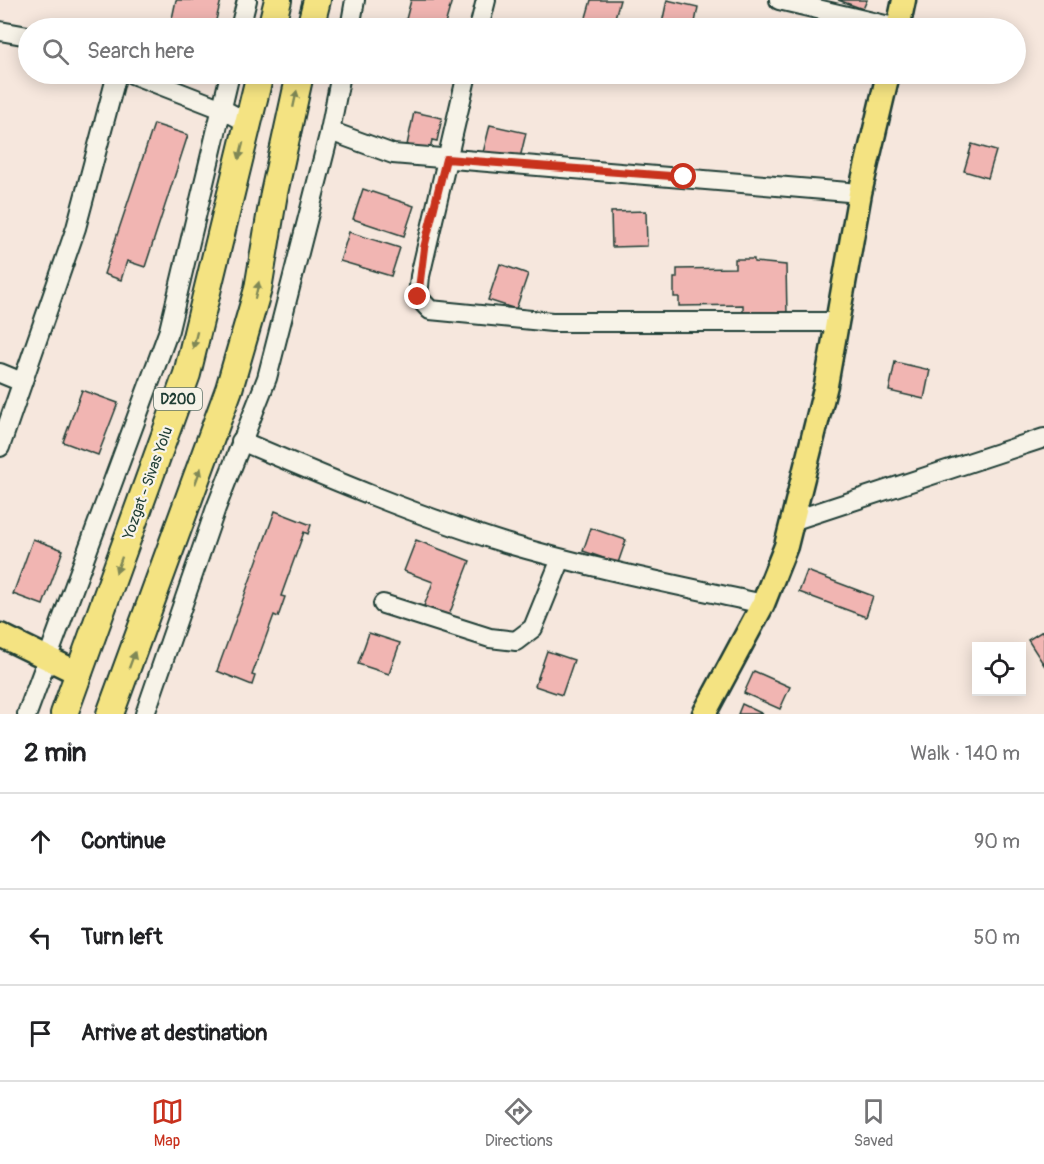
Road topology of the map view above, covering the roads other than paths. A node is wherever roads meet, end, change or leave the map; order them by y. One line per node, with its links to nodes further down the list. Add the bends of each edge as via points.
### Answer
1 (247, 0): 8 (street)
2 (278, 0): 9 (highway)
3 (316, 0): 10 (highway)
4 (355, 0): 11 (street)
5 (486, 0): 12 (street)
6 (779, 0): 13 (street)
7 (904, 0): 14 (main road)
8 (242, 18)
9 (274, 18)
10 (312, 18)
11 (352, 18)
12 (482, 18)
13 (856, 18)
14 (900, 18)
15 (0, 31): 16 (street)
16 (18, 34)
17 (114, 84): 32 (street, via 76,228)
18 (158, 84): 25 (street)
19 (228, 84): 25 (street)
20 (258, 84): 26 (highway, Yozgat - Sivas Yolu / D200)
21 (298, 84): 45 (highway, D200, one-way to 21, via 232,378 258,289)
22 (339, 84): 27 (street)
23 (465, 84): 28 (street)
24 (886, 84): 29 (main road)
25 (222, 109): 26 (street); 41 (street, via 169,330)
26 (248, 123): 42 (highway, Yozgat - Sivas Yolu / D200, one-way to 42, via 187,374)
27 (330, 131): 28 (street, via 393,154); 34 (street, via 267,378)
28 (446, 159): 29 (street); 30 (street, via 420,276 418,297 430,310 552,322)
29 (860, 193): 30 (main road)
30 (839, 322): 36 (main road)
31 (0, 373): 32 (street)
32 (22, 382): 35 (street)
33 (1044, 438): 36 (street)
34 (241, 441): 37 (street, via 369,495); 46 (street)
35 (0, 447)
36 (792, 521): 39 (main road)
37 (561, 559): 38 (street, via 533,628 516,641 490,638); 39 (street)
38 (383, 604)
39 (763, 604): 47 (main road)
40 (0, 635): 41 (main road)
41 (49, 659): 42 (main road); 43 (street)
42 (80, 674): 44 (highway, Yozgat - Sivas Yolu / D200)
43 (27, 714)
44 (64, 714)
45 (110, 714)
46 (145, 714)
47 (704, 714)

